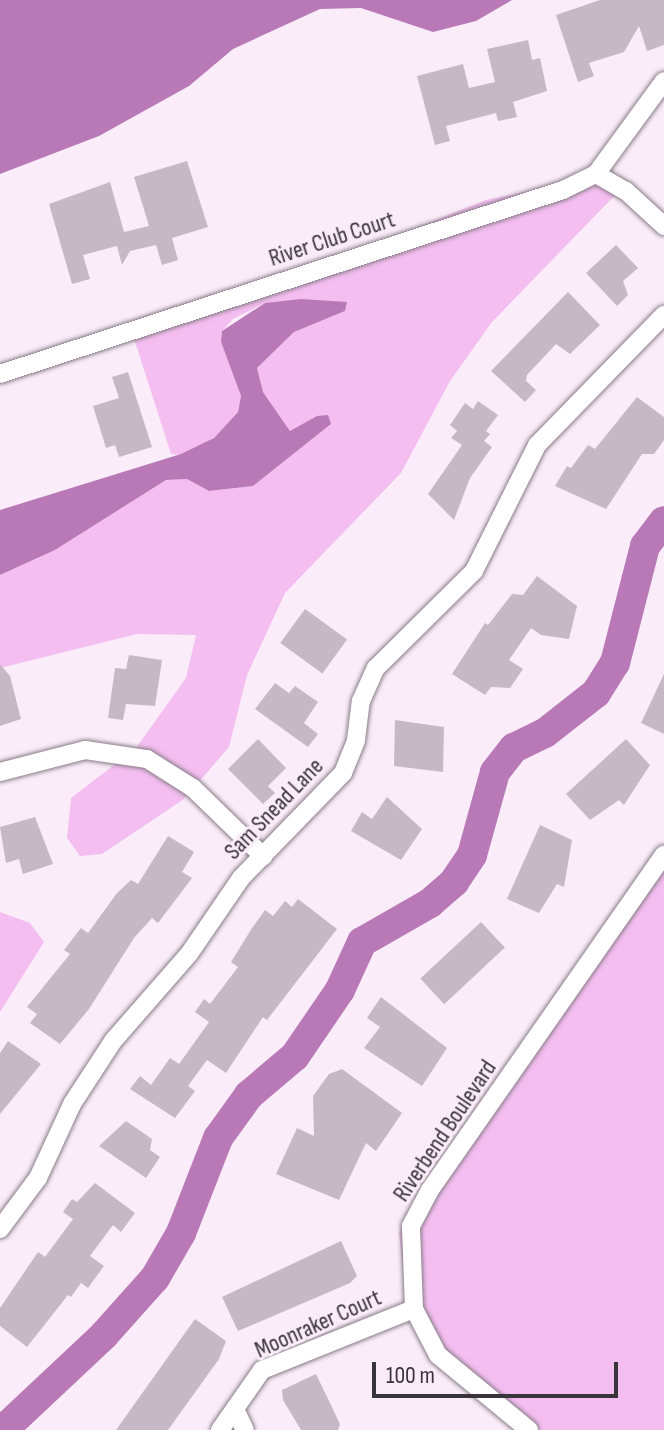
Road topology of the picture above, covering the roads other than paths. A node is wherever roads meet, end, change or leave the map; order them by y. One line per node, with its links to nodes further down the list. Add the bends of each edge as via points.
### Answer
1 (664, 81): 2 (street)
2 (596, 174): 3 (street, via 626,191); 5 (street, River Club Court, via 563,190)
3 (664, 226)
4 (664, 315): 8 (street, Sam Snead Lane, via 537,445 474,571 367,684 343,773)
5 (0, 374)
6 (0, 772): 8 (street, via 85,750 147,759 193,788)
7 (664, 854): 10 (street, Riverbend Boulevard, via 419,1208 408,1245)
8 (263, 856): 9 (street, Sam Snead Lane, via 165,985 113,1041 72,1104 38,1178)
9 (0, 1229)
10 (414, 1309): 11 (street, Moonraker Court, via 262,1370); 14 (street, Riverbend Boulevard, via 451,1370)
11 (235, 1409): 12 (street, Moonraker Court); 13 (street)
12 (220, 1430)
13 (245, 1430)
14 (529, 1430)

